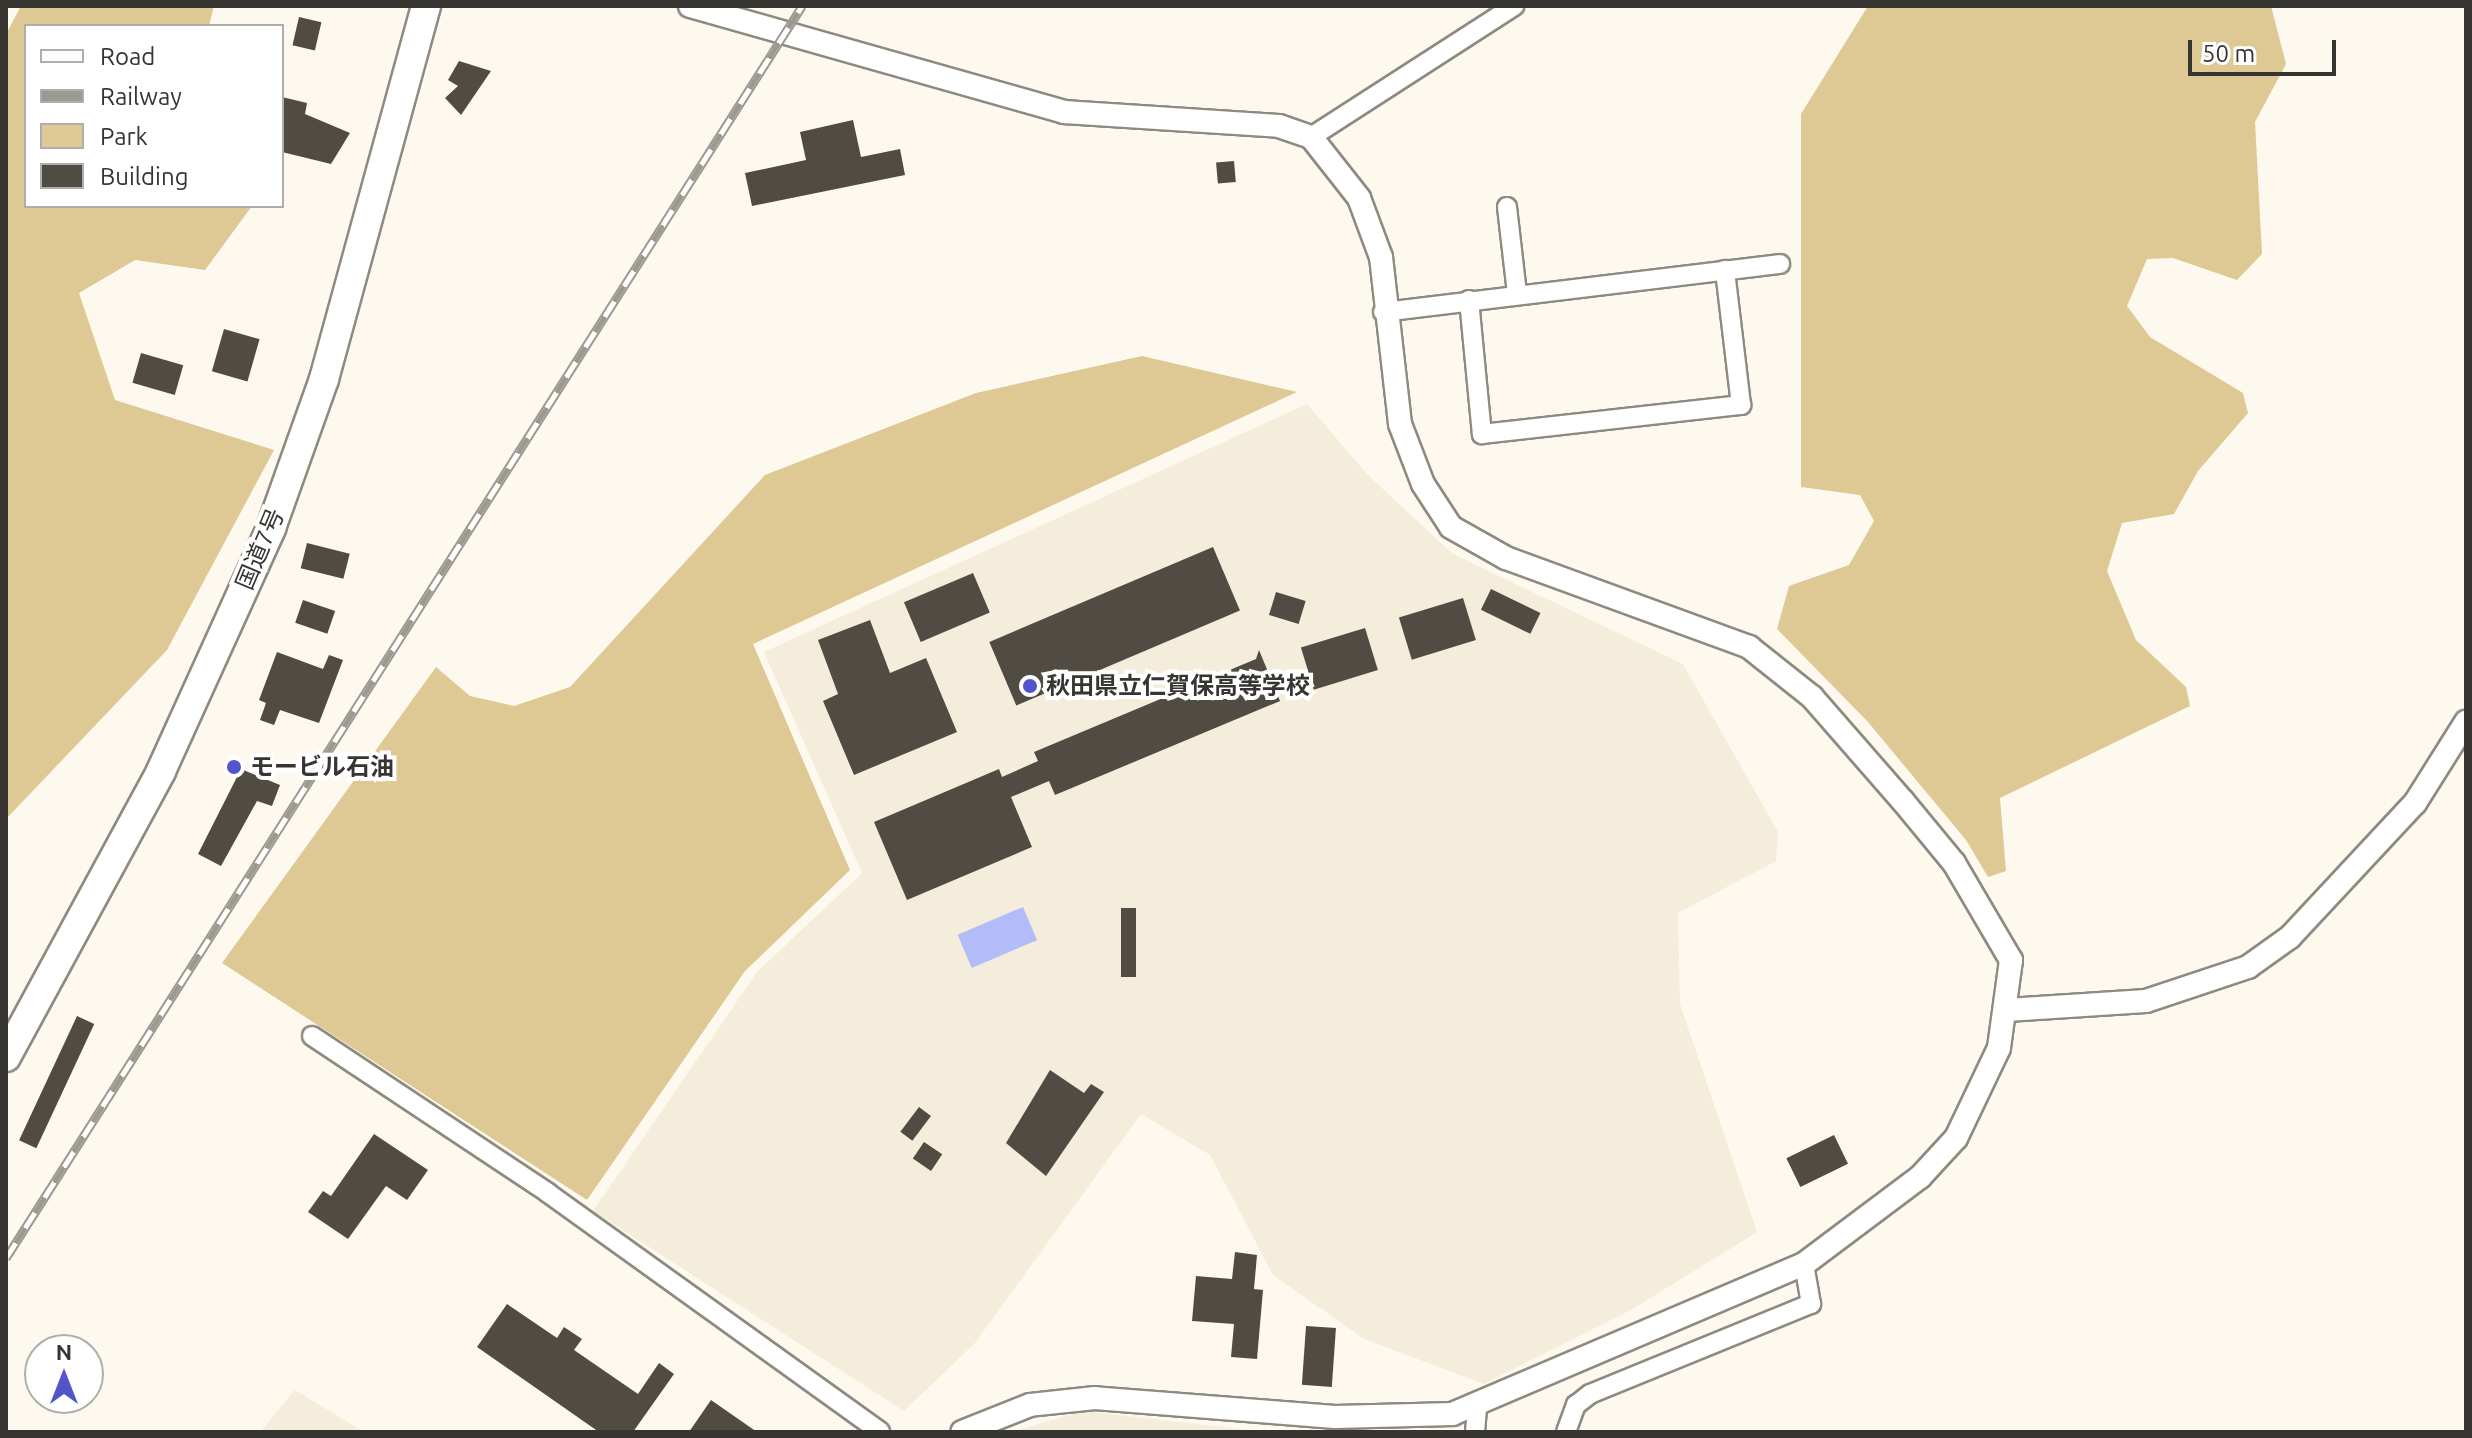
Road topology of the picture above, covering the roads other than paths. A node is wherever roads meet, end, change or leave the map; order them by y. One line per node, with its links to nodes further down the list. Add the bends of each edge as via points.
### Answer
1 (426, 6): 14 (highway, 国道7号, via 324,379 271,528 161,771)
2 (690, 6): 4 (street, via 1064,112 1279,126)
3 (1514, 6): 4 (street)
4 (1311, 137): 10 (street, via 1359,198 1381,257)
5 (1507, 207): 8 (street)
6 (1780, 264): 7 (street)
7 (1725, 270): 8 (street); 9 (street, via 1741,405 1725,407 1482,434)
8 (1517, 294): 9 (street)
9 (1469, 300): 10 (street)
10 (1383, 312): 12 (street, via 1400,424 1423,484 1451,527 1506,558 1749,647 1812,697 1954,863 1987,914 2011,960)
11 (2466, 722): 12 (street, via 2415,803 2290,937 2248,967 2146,1001)
12 (2007, 1010): 15 (street, via 1994,1060 1956,1138 1920,1177)
13 (312, 1036): 17 (street, via 548,1193)
14 (6, 1057)
15 (1804, 1264): 16 (street); 20 (street, via 1811,1304 1590,1394 1566,1421)
16 (1477, 1409): 18 (street, via 1335,1417 1095,1398 1030,1405); 19 (street)
17 (880, 1432)
18 (962, 1432)
19 (1475, 1432)
20 (1566, 1432)

